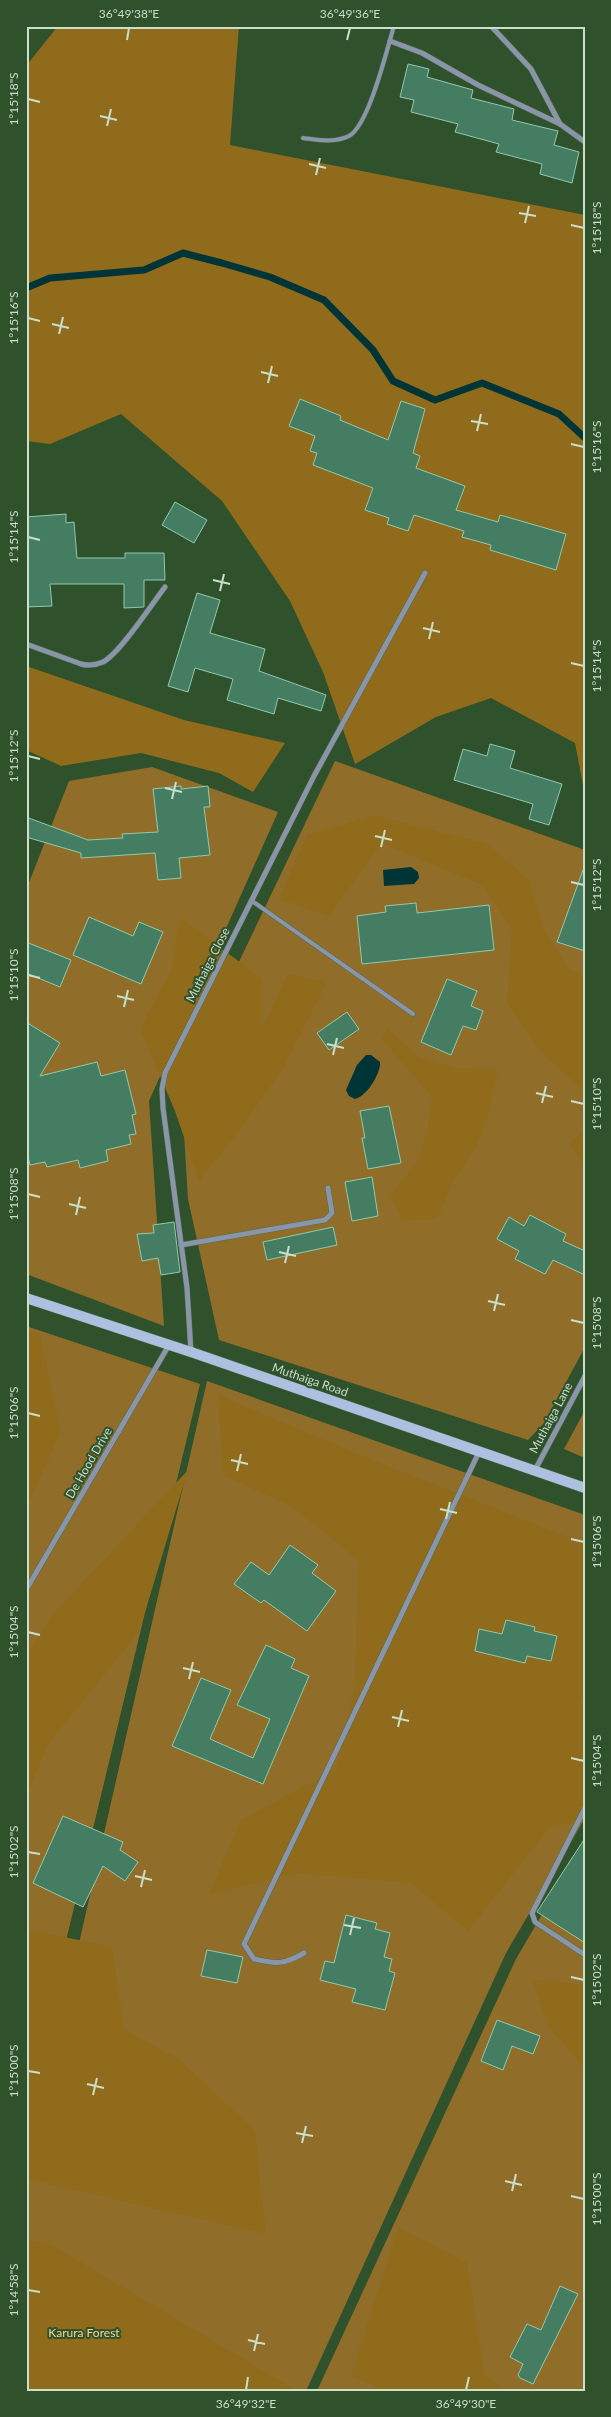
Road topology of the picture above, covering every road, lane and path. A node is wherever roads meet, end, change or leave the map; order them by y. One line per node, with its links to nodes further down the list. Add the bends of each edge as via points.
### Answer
1 (394, 26): 3 (lane)
2 (491, 26): 4 (street, via 531,69)
3 (390, 41): 4 (street, via 422,53 478,85); 5 (lane, via 370,102 357,128 348,136 327,141)
4 (560, 124): 6 (street)
5 (303, 138)
6 (585, 142)
7 (426, 573): 10 (street, Muthaiga Close, via 314,776)
8 (164, 587): 9 (street, via 104,661 89,666)
9 (26, 644)
10 (252, 901): 11 (lane); 13 (street, Muthaiga Close, via 166,1073 162,1089)
11 (413, 1014)
12 (328, 1188): 13 (street, via 332,1213 325,1220)
13 (181, 1245): 16 (street, Muthaiga Close)
14 (26, 1298): 15 (main road, Muthaiga Road)
15 (169, 1346): 16 (main road, Muthaiga Road); 21 (street, De Hood Drive)
16 (191, 1352): 18 (main road, Muthaiga Road)
17 (585, 1376): 19 (street, Muthaiga Lane)
18 (479, 1451): 19 (main road, Muthaiga Road); 23 (street, via 244,1944 254,1959 274,1963 291,1961)
19 (534, 1470): 20 (main road, Muthaiga Road)
20 (585, 1488)
21 (26, 1590)
22 (585, 1808): 24 (street, via 532,1913 535,1922)
23 (304, 1952)
24 (585, 1955)

